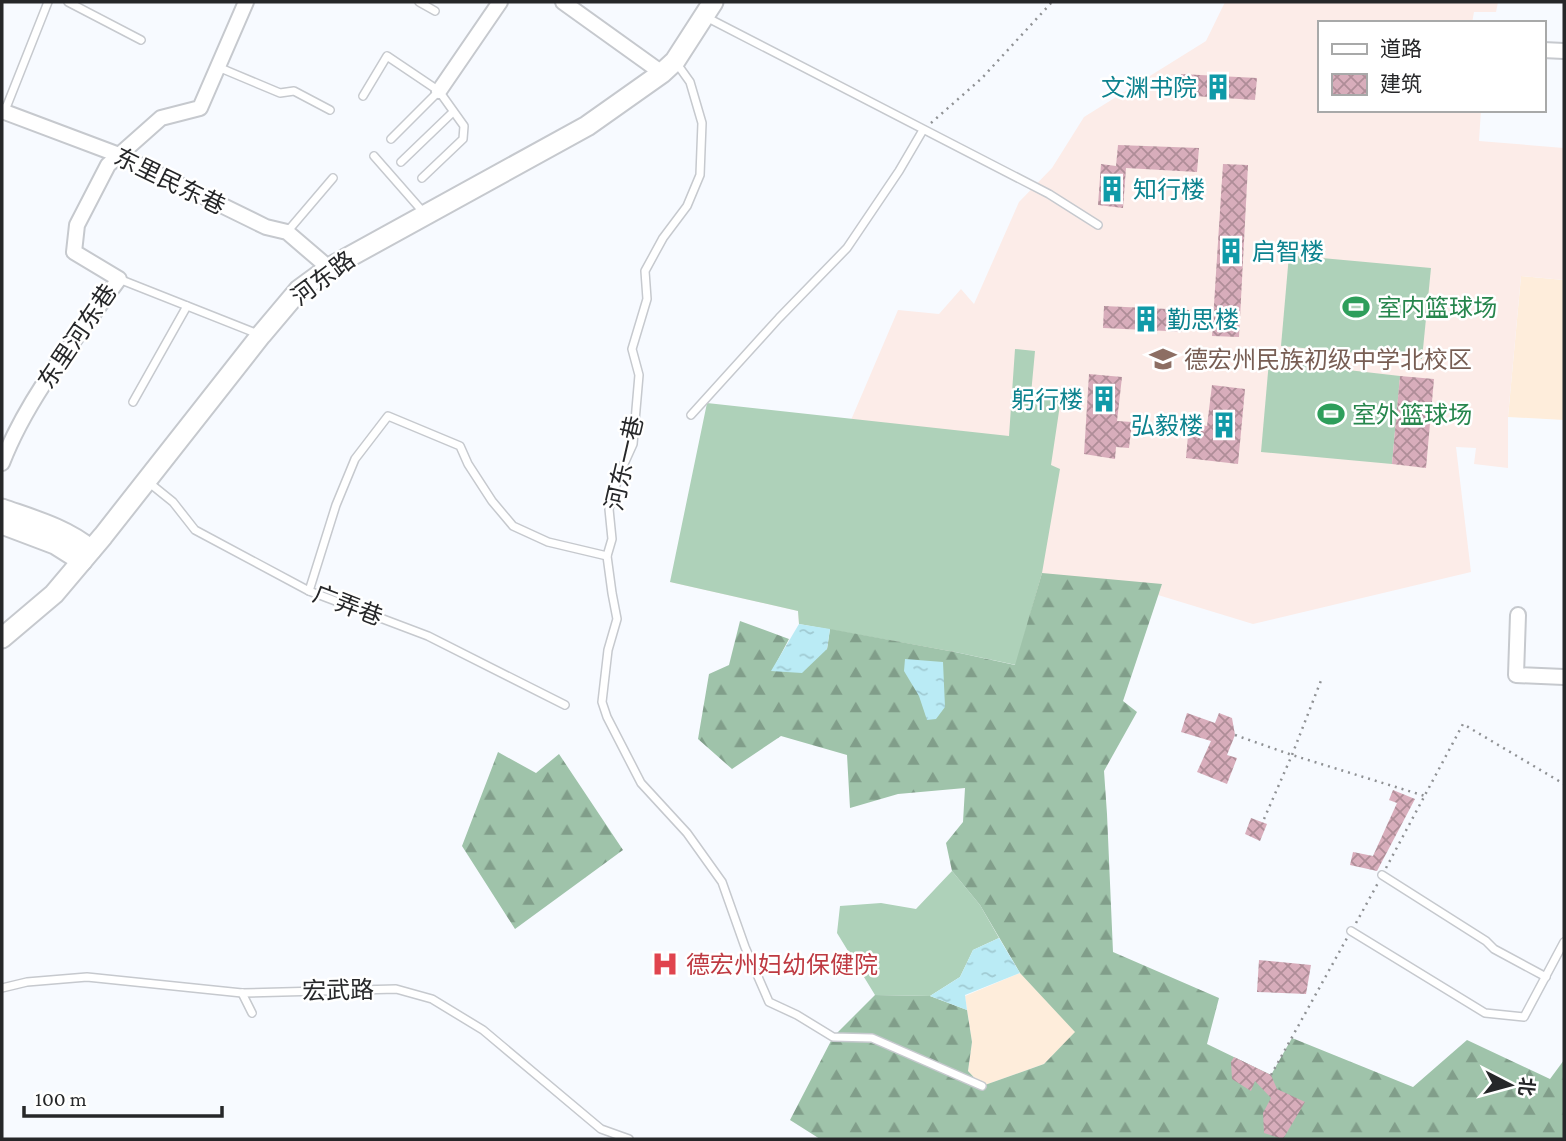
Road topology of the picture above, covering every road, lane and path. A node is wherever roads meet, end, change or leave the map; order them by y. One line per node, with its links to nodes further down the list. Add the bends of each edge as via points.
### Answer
1 (48, 2): 19 (lane)
2 (68, 2): 10 (lane)
3 (246, 2): 13 (street, 东里河东巷)
4 (419, 2): 9 (lane)
5 (500, 2): 15 (street)
6 (563, 2): 14 (street)
7 (1052, 2): 20 (path, via 982,78)
8 (708, 9): 14 (main road, 河东路); 20 (lane)
9 (435, 11)
10 (141, 40)
11 (1545, 50): 12 (street)
12 (1564, 51)
13 (218, 67): 17 (lane, via 280,93 294,91); 22 (street, 东里河东巷, via 200,108 161,118)
14 (668, 67): 27 (main road, 河东路, via 587,126); 41 (lane, 河东一巷, via 690,82 702,123 700,175 687,206 645,271 647,299 632,349 639,375 634,444 609,509 612,539)
15 (439, 91): 16 (lane, via 387,56); 18 (lane); 21 (lane)
16 (363, 96)
17 (330, 110)
18 (453, 112): 24 (lane); 26 (lane, via 464,126 463,139)
19 (3, 113): 22 (street, 东里民东巷)
20 (923, 130): 28 (lane, via 1049,194); 35 (lane, via 847,248)
21 (391, 139)
22 (119, 155): 29 (street, 东里民东巷, via 266,227); 31 (street, 东里河东巷, via 108,165 77,225 74,252)
23 (374, 156): 27 (lane)
24 (401, 162)
25 (333, 178): 29 (lane)
26 (422, 178)
27 (425, 215): 30 (main road, 河东路)
28 (1098, 225)
29 (287, 232): 30 (street, 东里民东巷)
30 (329, 268): 33 (main road, 河东路, via 299,290)
31 (119, 279): 32 (lane); 36 (street, 东里河东巷, via 35,398)
32 (187, 306): 33 (lane); 34 (lane)
33 (261, 335): 37 (main road, 河东路)
34 (133, 402)
35 (691, 415)
36 (2, 463)
37 (147, 481): 40 (main road, 河东路); 42 (lane, 广弄巷, via 173,502 195,530)
38 (2, 509): 40 (main road, via 79,541)
39 (2, 524): 40 (main road)
40 (86, 556): 44 (main road, 河东路, via 54,594)
41 (607, 556): 42 (lane, via 548,542 513,526 492,501 460,446 388,416 355,459 335,505); 61 (lane, 河东一巷, via 617,619 601,702 641,783 687,833 722,882 769,1002 833,1037 872,1038)
42 (309, 591): 47 (lane, 广弄巷, via 428,636)
43 (1518, 615): 45 (street, via 1516,675)
44 (2, 639)
45 (1564, 677)
46 (1322, 678): 49 (path)
47 (565, 705)
48 (1235, 735): 49 (path)
49 (1292, 755): 51 (path); 52 (path)
50 (1564, 784): 51 (path, via 1463,724)
51 (1425, 796): 53 (path)
52 (1264, 819)
53 (1382, 875): 54 (path); 56 (lane, via 1494,949)
54 (1351, 931): 56 (lane, via 1485,1013 1524,1017); 60 (path)
55 (1564, 942): 56 (lane)
56 (1546, 977)
57 (2, 988): 58 (lane, 宏武路, via 87,977)
58 (242, 993): 59 (lane); 62 (lane, 宏武路, via 396,989 432,999 483,1030 601,1129)
59 (252, 1013)
60 (1271, 1075)
61 (982, 1086)
62 (629, 1139)

